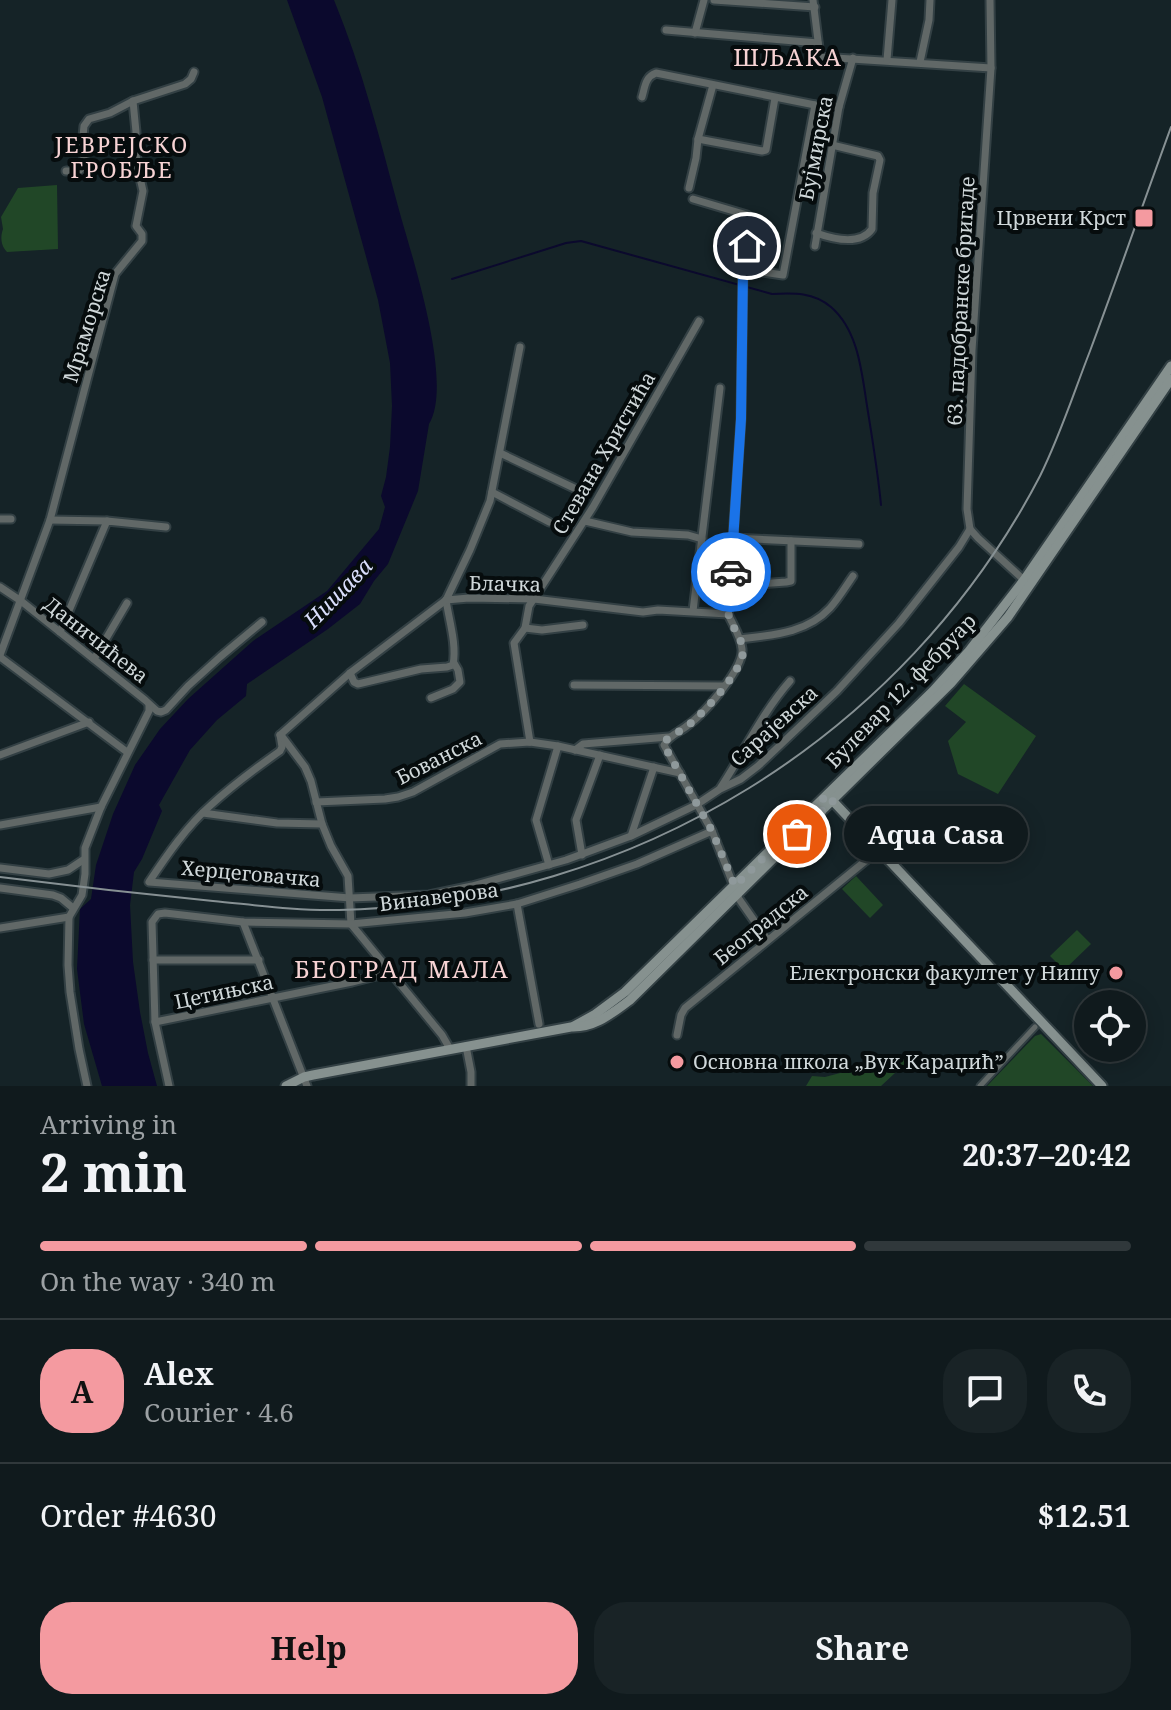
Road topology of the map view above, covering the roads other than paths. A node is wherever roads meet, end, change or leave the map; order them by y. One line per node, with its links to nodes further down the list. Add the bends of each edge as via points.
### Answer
1 (704, 0): 8 (street)
2 (714, 0): 6 (street)
3 (892, 0): 11 (street)
4 (930, 0): 12 (street)
5 (990, 0): 13 (street, 63. падобранске бригаде)
6 (814, 3): 9 (street)
7 (666, 30): 8 (street)
8 (695, 33): 9 (street)
9 (818, 43): 10 (street, via 820,57)
10 (853, 58): 11 (street); 20 (street, Бујмирска)
11 (887, 60): 12 (street)
12 (920, 62): 13 (street)
13 (991, 68): 44 (street, 63. падобранске бригаде, via 972,350)
14 (194, 72): 18 (street, via 185,84)
15 (713, 85): 16 (street, via 656,73 647,79); 17 (street); 21 (street)
16 (642, 97)
17 (775, 98): 19 (street); 21 (street, via 766,150)
18 (133, 101): 23 (street, via 89,119 82,146 85,164 79,171); 39 (street, Мраморска, via 134,150 143,187 136,221 142,241 115,274)
19 (815, 105): 20 (street); 28 (street, via 783,275)
20 (839, 107): 22 (street, Бујмирска)
21 (698, 139): 24 (street)
22 (832, 145): 26 (street, Бујмирска); 26 (street, via 880,160 872,229 864,236 838,240)
23 (66, 171)
24 (689, 188)
25 (693, 199): 28 (street, via 750,218)
26 (816, 233): 27 (street, Бујмирска)
27 (815, 246)
28 (743, 269): 45 (street)
29 (699, 321): 41 (street, Стевана Христића)
30 (520, 347): 34 (street)
31 (1171, 366): 50 (main road, Булевар 12. фебруар)
32 (1171, 379): 50 (main road, Булевар 12. фебруар)
33 (720, 388): 46 (street)
34 (500, 453): 35 (street); 36 (street)
35 (574, 488)
36 (492, 492): 42 (street); 54 (street)
37 (0, 519): 38 (street)
38 (11, 519)
39 (50, 520): 40 (street); 55 (street, Мраморска)
40 (107, 521): 43 (street); 62 (street)
41 (585, 521): 46 (street); 53 (street, Стевана Христића)
42 (549, 522)
43 (166, 527)
44 (970, 529): 50 (street); 84 (street, Сарајевска, via 899,623 837,691 758,766)
45 (733, 538): 47 (street); 51 (street)
46 (702, 539): 57 (street)
47 (791, 541): 48 (street); 51 (street, via 791,581)
48 (859, 544)
49 (853, 576): 63 (street, via 830,608 807,626)
50 (1027, 582): 85 (main road, Булевар 12. фебруар, via 993,636 951,683)
51 (730, 586): 58 (street)
52 (0, 587): 55 (street, Даничићева)
53 (534, 599): 54 (street, Блачка); 57 (street, Блачка, via 643,612); 61 (street, Стевана Христића)
54 (446, 600): 66 (street); 67 (street, Блачка)
55 (21, 601): 62 (street, Даничићева); 64 (street, Мраморска)
56 (127, 603): 65 (street)
57 (693, 611): 58 (street, Блачка)
58 (728, 614): 63 (street)
59 (262, 622): 72 (street, via 166,710)
60 (583, 625): 61 (street)
61 (525, 628): 76 (street, Стевана Христића, via 514,646)
62 (60, 632): 65 (street, Даничићева)
63 (740, 639): 70 (street, via 739,665)
64 (0, 656): 73 (street)
65 (94, 659): 72 (street, Даничићева)
66 (454, 663): 67 (street, via 358,684); 71 (street, via 460,682)
67 (350, 673): 74 (street, Блачка)
68 (790, 681): 84 (street)
69 (574, 685): 70 (street)
70 (723, 686): 75 (street, via 691,724)
71 (431, 698)
72 (149, 705): 79 (street)
73 (89, 722): 79 (street); 80 (street)
74 (280, 735): 86 (street, via 305,767); 89 (street, Блачка, via 280,751)
75 (669, 737): 78 (street, Бованска, via 583,744); 83 (street, via 665,747)
76 (530, 742): 77 (street, Бованска); 86 (street, Бованска, via 500,744 398,797)
77 (558, 746): 78 (street, Бованска); 97 (street, via 536,820)
78 (575, 750): 81 (street, Бованска)
79 (127, 752): 88 (street)
80 (0, 755)
81 (600, 755): 82 (street, Бованска); 95 (street, via 576,820)
82 (654, 767): 83 (street, Бованска); 93 (street)
83 (680, 773): 87 (street)
84 (720, 789): 87 (street, Сарајевска)
85 (830, 798): 94 (main road); 100 (main road, Булевар 12. фебруар)
86 (316, 802): 90 (street)
87 (696, 805): 92 (street); 93 (street, Сарајевска)
88 (101, 807): 91 (street); 96 (street)
89 (203, 813): 90 (street); 101 (street, Херцеговачка, via 149,882)
90 (322, 824): 101 (street, via 348,876)
91 (0, 825)
92 (712, 831): 100 (street); 102 (street, Винаверова, via 637,864)
93 (631, 836): 95 (street, Сарајевска)
94 (880, 849): 108 (street, Београдска); 126 (main road)
95 (582, 855): 97 (street, Сарајевска)
96 (83, 860): 98 (street, via 49,874); 103 (street, via 83,888)
97 (549, 865): 101 (street, Сарајевска, via 440,894)
98 (0, 868)
99 (0, 888): 103 (street, via 53,895)
100 (736, 890): 108 (street); 117 (main road, Булевар 12. фебруар, via 630,1000 591,1025)
101 (350, 898): 106 (street)
102 (517, 904): 106 (street, Винаверова); 114 (street)
103 (73, 908): 104 (street)
104 (69, 917): 107 (street); 120 (street, via 70,992)
105 (243, 922): 106 (street, Винаверова); 109 (street, Винаверова, via 158,914 152,922); 110 (street)
106 (351, 924): 111 (street)
107 (0, 928)
108 (767, 939): 116 (street, Београдска, via 685,1008)
109 (153, 960): 110 (street); 113 (street)
110 (259, 960): 112 (street)
111 (392, 972): 112 (street, Цетињска); 118 (street)
112 (273, 998): 113 (street, Цетињска); 119 (street)
113 (155, 1022): 122 (street)
114 (539, 1024)
115 (1035, 1027): 125 (street)
116 (677, 1035)
117 (466, 1046): 118 (main road, Булевар 12. фебруар); 124 (street)
118 (450, 1049): 119 (main road, Булевар 12. фебруар)
119 (306, 1081): 123 (main road, Булевар 12. фебруар)
120 (87, 1084): 121 (street)
121 (77, 1086)
122 (169, 1086)
123 (286, 1086)
124 (471, 1086)
125 (980, 1086)
126 (1102, 1086)

